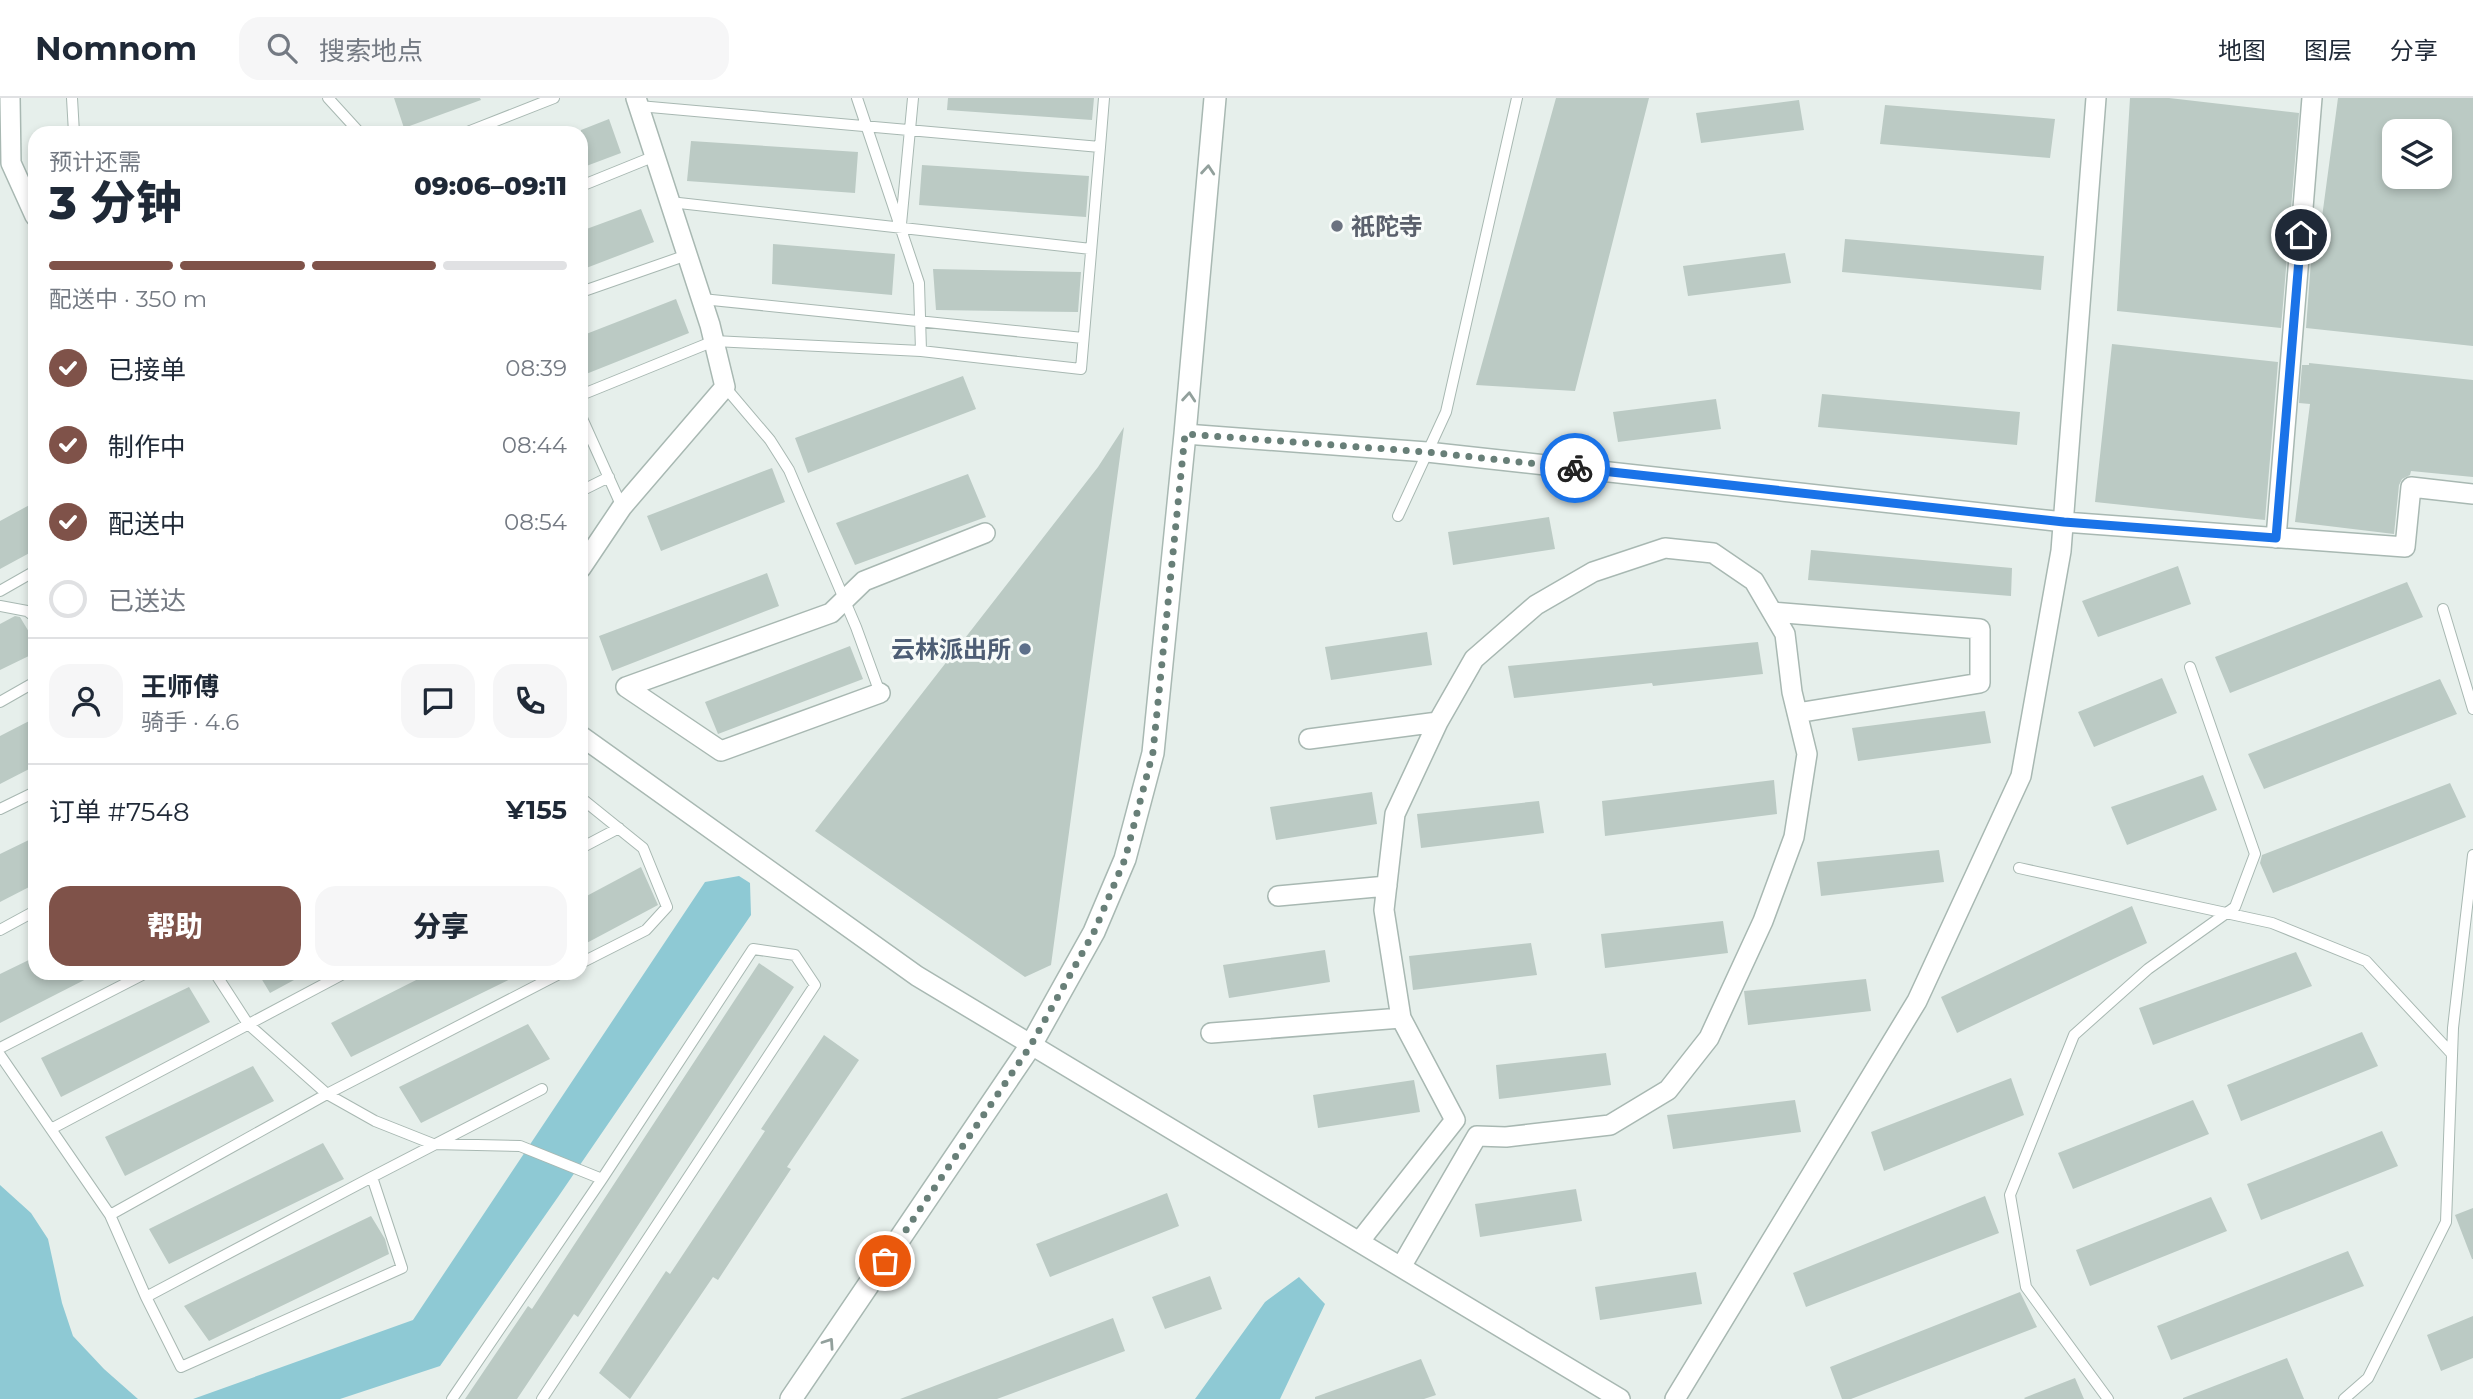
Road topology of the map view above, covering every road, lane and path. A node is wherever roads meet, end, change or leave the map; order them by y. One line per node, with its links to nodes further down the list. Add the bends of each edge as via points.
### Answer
1 (10, 98): 21 (street, via 11,163)
2 (72, 98): 13 (lane)
3 (328, 98): 14 (lane)
4 (554, 98): 15 (lane)
5 (857, 98): 16 (lane)
6 (913, 98): 17 (lane)
7 (1104, 98): 18 (lane)
8 (1215, 98): 35 (street, one-way to 8)
9 (1517, 98): 36 (lane, via 1446,412)
10 (2096, 98): 42 (street)
11 (2312, 98): 44 (street)
12 (637, 102): 16 (lane); 19 (street)
13 (74, 126)
14 (354, 126)
15 (483, 126)
16 (866, 127): 17 (lane); 23 (lane)
17 (911, 131): 18 (lane); 23 (lane)
18 (1100, 147): 24 (lane)
19 (655, 156): 20 (lane); 22 (street)
20 (588, 183)
21 (28, 201)
22 (670, 202): 23 (lane); 25 (street)
23 (901, 228): 24 (lane); 28 (lane, via 919,283)
24 (1091, 249): 29 (lane)
25 (687, 255): 26 (lane); 27 (street)
26 (588, 290)
27 (702, 299): 28 (lane); 30 (street)
28 (920, 321): 29 (lane); 31 (lane)
29 (1083, 338): 31 (lane, via 1081,369)
30 (714, 341): 31 (lane); 32 (street); 33 (lane)
31 (921, 351)
32 (725, 387): 40 (street); 48 (lane, via 789,470)
33 (588, 392)
34 (588, 431): 37 (lane)
35 (1185, 434): 36 (street); 82 (street, via 1153,752 1125,859 1094,932)
36 (1427, 452): 41 (lane); 42 (street)
37 (609, 477): 38 (lane); 40 (lane)
38 (588, 488)
39 (2473, 494): 44 (street, via 2411,487 2405,547)
40 (622, 507): 45 (street)
41 (1398, 516)
42 (2064, 522): 44 (street); 100 (street, via 2021,776 1917,1001)
43 (985, 533): 48 (street, via 863,581)
44 (2276, 538)
45 (588, 558)
46 (28, 575): 47 (lane)
47 (0, 591)
48 (844, 600): 55 (lane); 55 (street, via 831,613 626,687 721,751)
49 (0, 606): 51 (lane)
50 (2443, 610): 57 (lane)
51 (28, 612)
52 (1772, 612): 58 (street, via 1784,634); 58 (street, via 1980,629 1980,683); 59 (street, via 1754,581 1713,553 1665,548 1593,572 1536,605 1474,659)
53 (2190, 667): 71 (lane, via 2255,855 2235,907)
54 (28, 686): 56 (lane)
55 (880, 693)
56 (0, 702)
57 (2473, 709)
58 (1797, 713): 94 (street, via 1807,754 1794,837 1763,921 1709,1038 1668,1090 1610,1125 1478,1136)
59 (1438, 722): 60 (street); 69 (street, via 1395,814)
60 (1310, 739)
61 (588, 741): 82 (street, via 917,976)
62 (28, 795): 64 (lane)
63 (588, 804): 65 (lane)
64 (0, 809)
65 (619, 828): 66 (lane); 74 (lane, via 643,848 667,907 646,930)
66 (588, 844)
67 (2473, 855): 84 (lane)
68 (2019, 867): 71 (lane)
69 (1387, 886): 70 (street); 79 (street, via 1384,910)
70 (1278, 896)
71 (2227, 913): 84 (lane, via 2272,923 2366,961); 101 (lane, via 2148,969 2074,1035 2010,1195 2026,1287)
72 (28, 915): 73 (lane)
73 (0, 930)
74 (588, 959)
75 (132, 980): 83 (lane)
76 (220, 980): 80 (lane)
77 (332, 980): 80 (lane)
78 (547, 980): 87 (lane)
79 (1401, 1018): 81 (street); 93 (street, via 1455,1121)
80 (248, 1024): 87 (lane); 88 (lane)
81 (1211, 1033)
82 (1031, 1045): 93 (street); 98 (street, one-way to 82)
83 (0, 1048)
84 (2452, 1054): 102 (lane, via 2446,1222 2368,1378)
85 (0, 1055): 88 (lane)
86 (542, 1089): 89 (lane)
87 (327, 1094): 89 (lane, via 375,1121); 92 (lane)
88 (51, 1129): 92 (lane)
89 (433, 1144): 90 (lane); 91 (lane, via 520,1146)
90 (372, 1177): 95 (lane); 95 (lane, via 402,1268 181,1367)
91 (602, 1179): 96 (lane); 97 (lane, via 753,949 795,955 815,985)
92 (110, 1214): 95 (lane)
93 (1359, 1242): 94 (street)
94 (1401, 1267): 99 (street)
95 (146, 1297)
96 (452, 1399)
97 (542, 1399)
98 (791, 1399)
99 (1620, 1399)
100 (1675, 1399)
101 (2108, 1399)
102 (2344, 1399)

